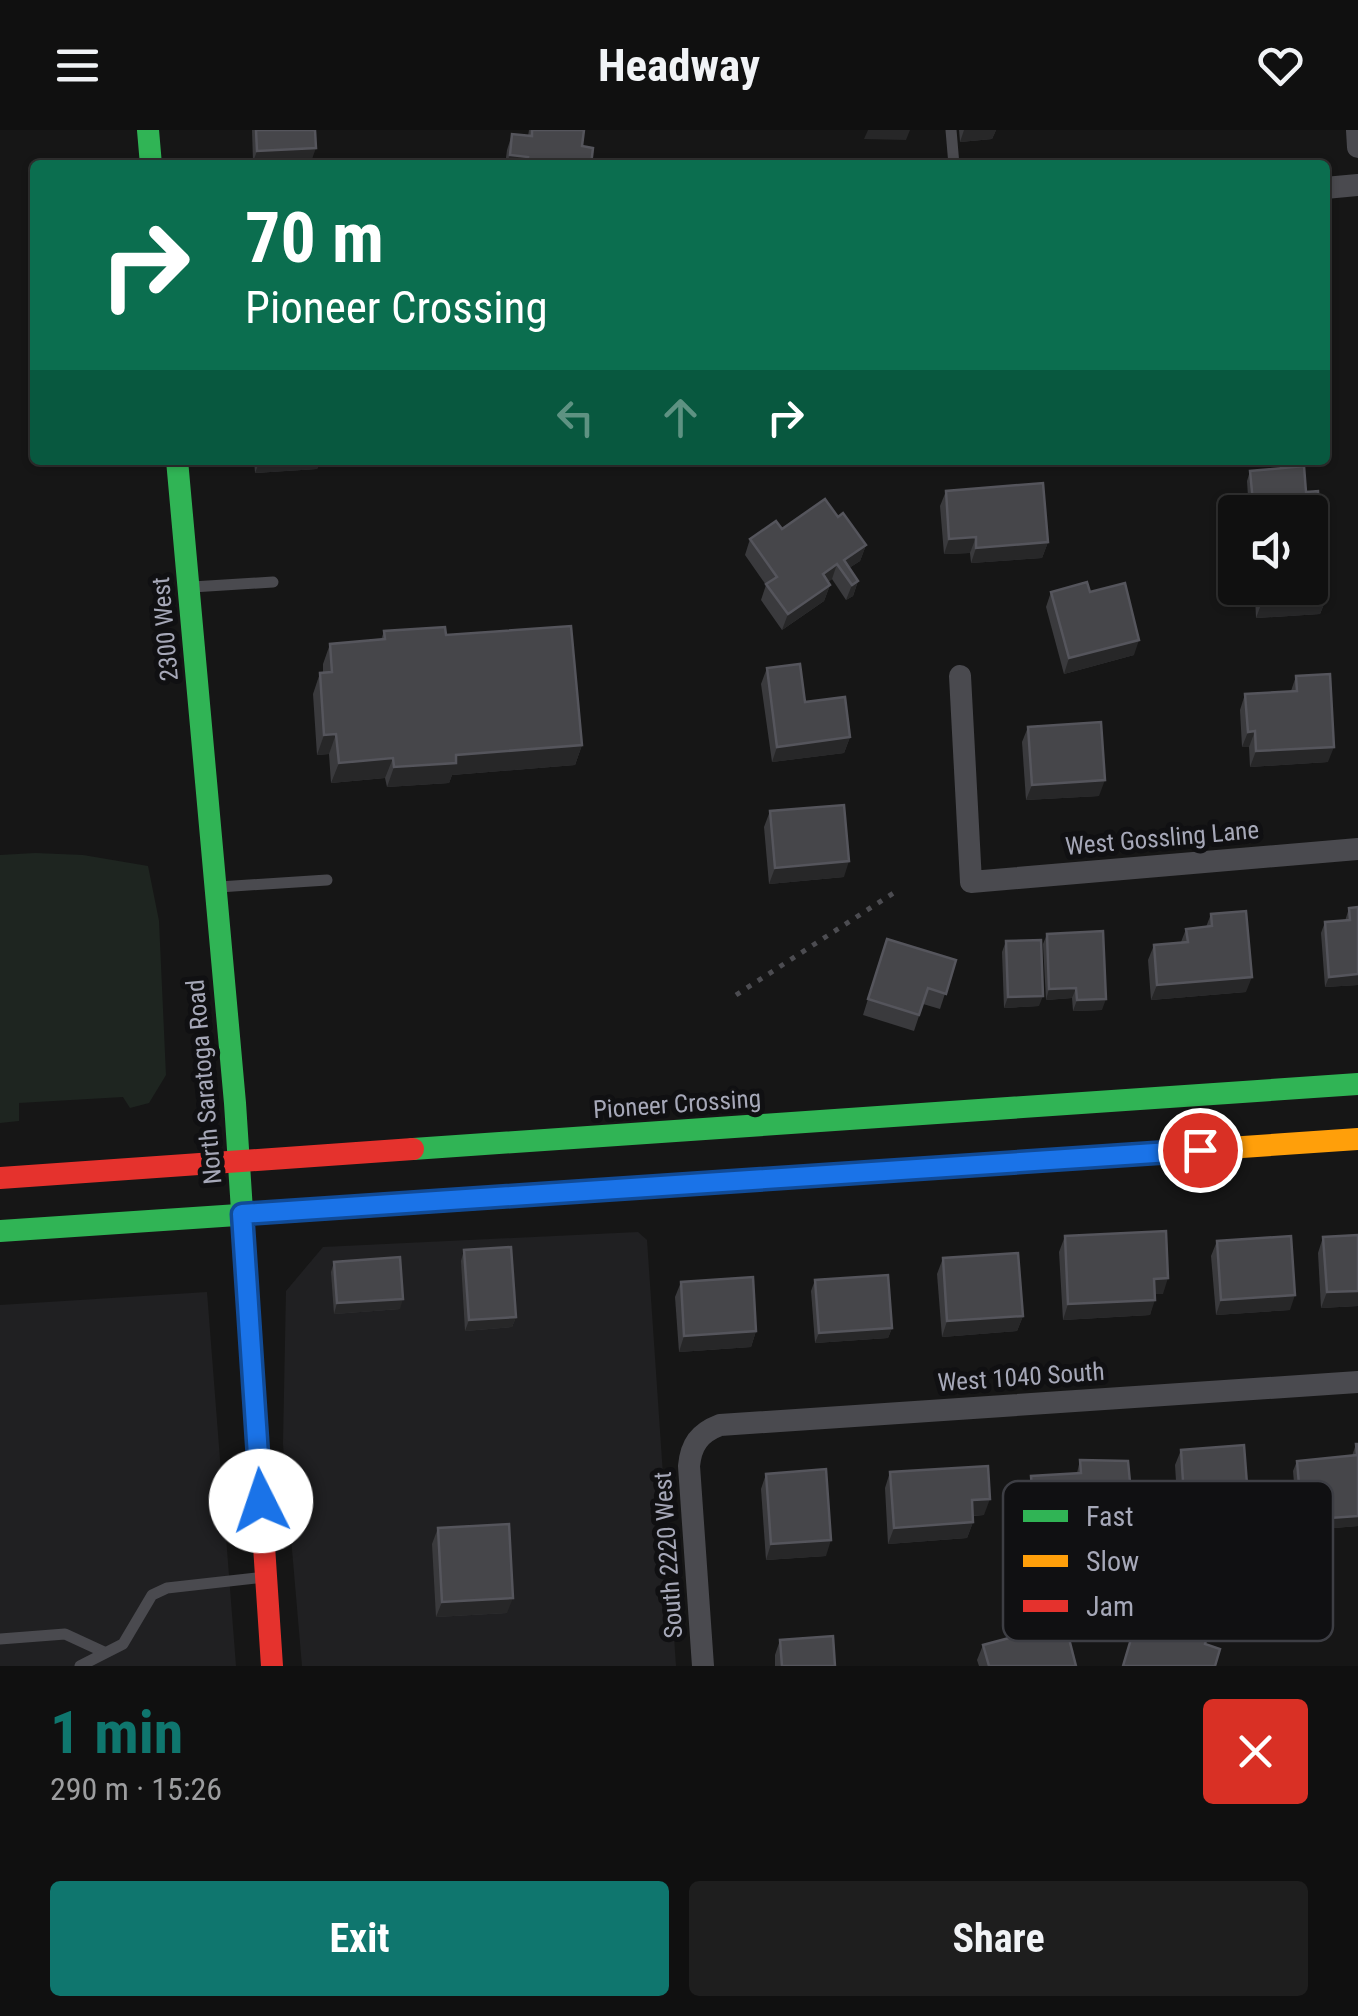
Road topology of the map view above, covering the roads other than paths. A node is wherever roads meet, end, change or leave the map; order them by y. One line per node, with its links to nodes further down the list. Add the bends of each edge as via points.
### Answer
1 (148, 130): 5 (main road)
2 (950, 130): 6 (lane)
3 (1357, 130): 4 (street)
4 (1358, 147)
5 (151, 160)
6 (953, 160)
7 (1358, 185): 8 (street)
8 (1330, 188)
9 (177, 465): 11 (main road, 2300 West)
10 (273, 582): 11 (lane)
11 (189, 587): 13 (main road, 2300 West)
12 (960, 676): 14 (street, West Gossling Lane, via 971,882)
13 (206, 794): 16 (main road, North Saratoga Road)
14 (1358, 848)
15 (327, 880): 16 (lane)
16 (215, 888): 19 (main road, North Saratoga Road)
17 (1358, 1084): 19 (main road, Pioneer Crossing)
18 (1358, 1139): 21 (main road)
19 (239, 1162): 20 (main road, Pioneer Crossing); 21 (main road, North Saratoga Road)
20 (0, 1178)
21 (242, 1214): 22 (main road); 25 (main road, North Saratoga Road)
22 (0, 1231)
23 (1358, 1382): 24 (street, West 1040 South, via 720,1425)
24 (694, 1442): 30 (street, South 2220 West, via 689,1466)
25 (266, 1577): 27 (lane, via 166,1588 152,1595 122,1644); 29 (main road, North Saratoga Road)
26 (0, 1638): 27 (lane, via 64,1634)
27 (104, 1652): 28 (lane)
28 (80, 1666)
29 (272, 1666)
30 (703, 1666)

